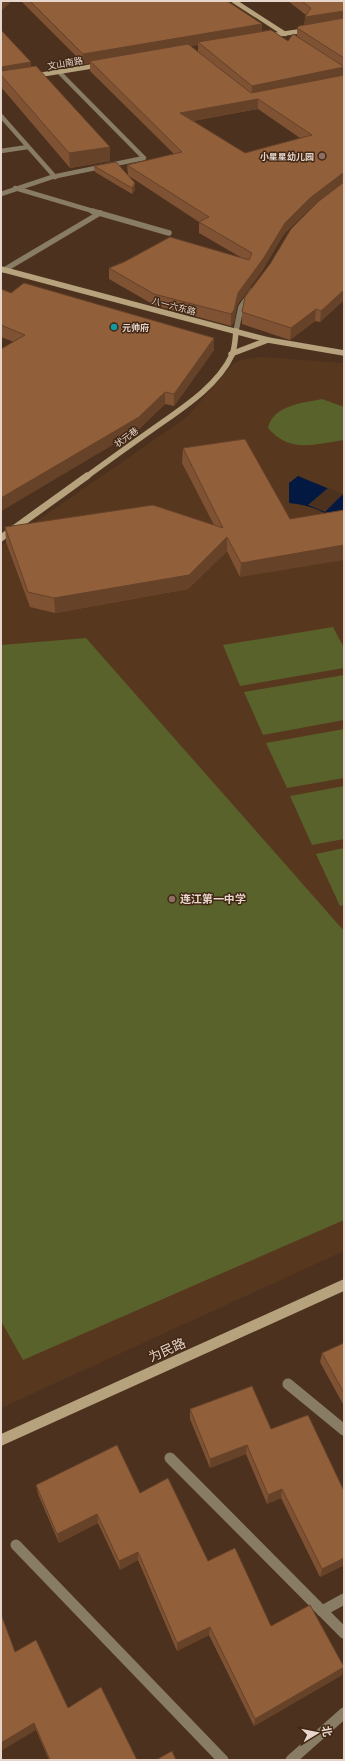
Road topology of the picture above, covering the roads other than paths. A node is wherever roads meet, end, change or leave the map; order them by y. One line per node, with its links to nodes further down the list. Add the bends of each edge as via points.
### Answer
1 (234, 1): 3 (street)
2 (312, 29): 3 (street)
3 (284, 34): 4 (street); 5 (street)
4 (262, 37)
5 (290, 37)
6 (105, 64): 7 (street, 文山南路)
7 (59, 72): 8 (street, 文山南路); 12 (street, via 144,158)
8 (30, 77)
9 (1, 116): 10 (street)
10 (28, 147): 11 (street); 12 (street)
11 (1, 151)
12 (55, 177): 13 (street)
13 (14, 187): 14 (street); 15 (street)
14 (1, 194)
15 (100, 213): 16 (street); 17 (street)
16 (169, 233)
17 (2, 269): 19 (street, 八一六东路)
18 (257, 285): 19 (street, via 240,307)
19 (236, 331): 20 (street, 八一六东路); 22 (street, 状元巷, via 235,346)
20 (268, 340): 21 (street, 八一六东路); 22 (street)
21 (344, 353)
22 (231, 354): 23 (street, 状元巷, via 218,374 182,408)
23 (1, 538)
24 (344, 1285): 27 (street, 为民路)
25 (288, 1384): 26 (street)
26 (344, 1430)
27 (1, 1440)
28 (170, 1458): 31 (street)
29 (16, 1545): 34 (street)
30 (344, 1599): 31 (street)
31 (322, 1611): 32 (street)
32 (344, 1632)
33 (344, 1713): 35 (street)
34 (223, 1760)
35 (291, 1760)

